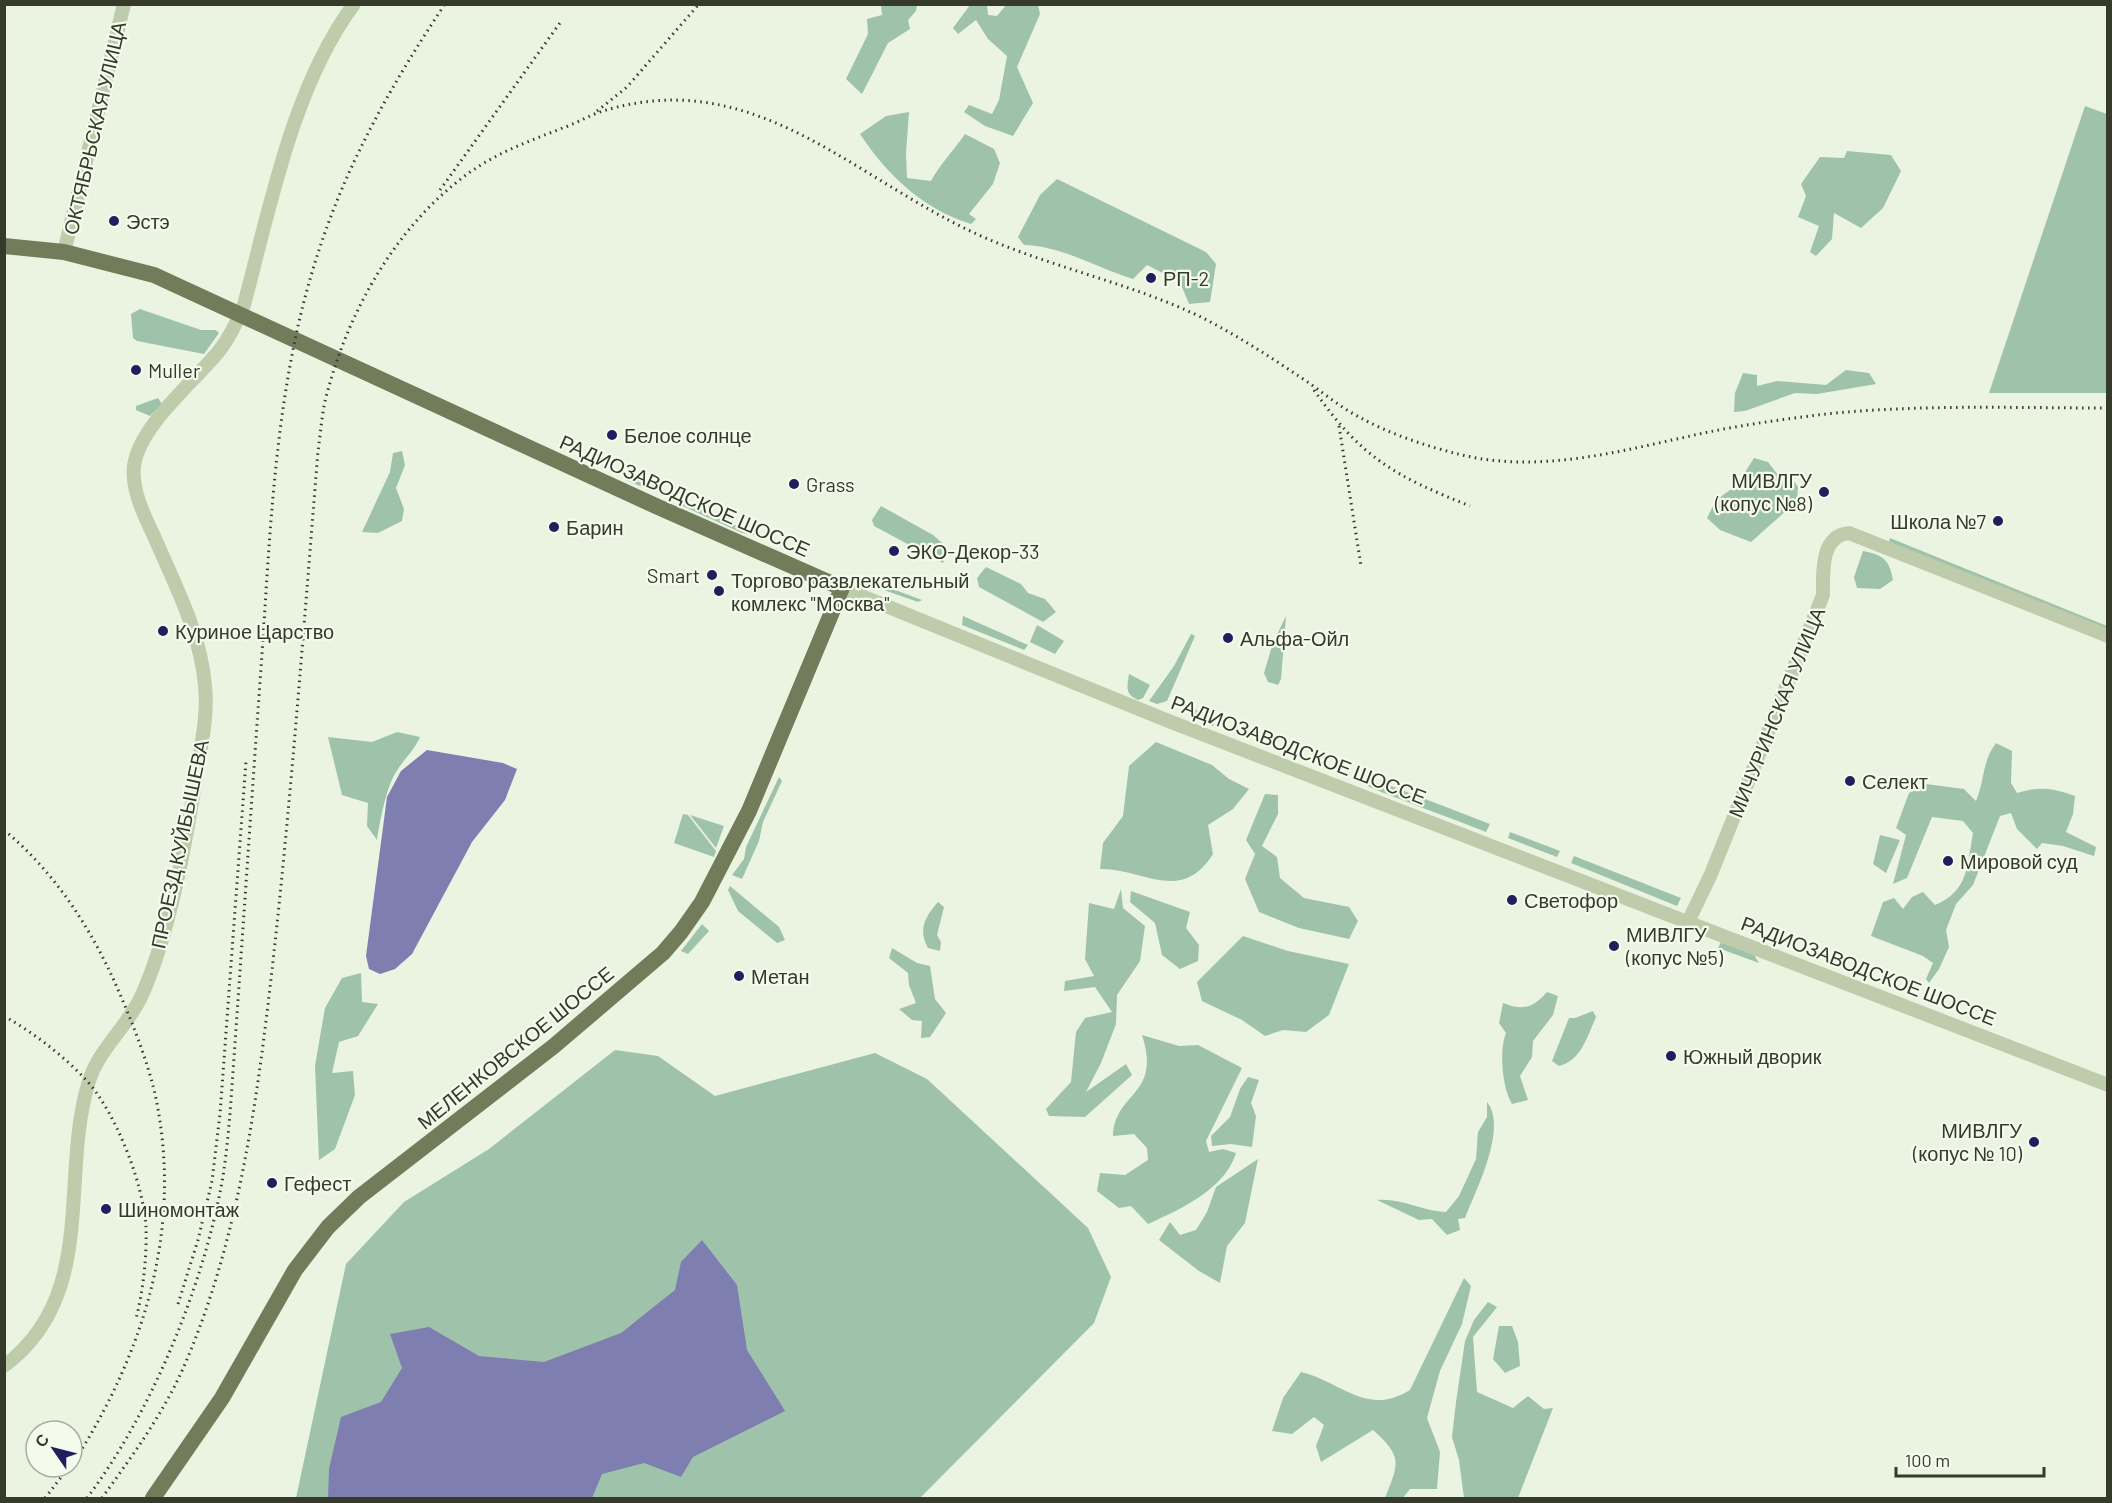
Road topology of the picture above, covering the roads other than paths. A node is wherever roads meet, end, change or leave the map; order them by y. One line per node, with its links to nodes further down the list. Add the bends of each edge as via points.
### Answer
1 (123, 4): 6 (street, ОКТЯБРЬСКАЯ УЛИЦА)
2 (343, 4): 4 (street)
3 (354, 4): 4 (street)
4 (334, 31): 11 (street, ПРОЕЗД КУЙБЫШЕВА, via 306,92 244,305 221,349 153,426 136,457 133,470 138,498 190,620 201,656 206,688 204,725 191,807 152,970 130,1017 102,1054 88,1083 66,1267 56,1304 38,1334)
5 (4, 246): 6 (main road, РАДИОЗАВОДСКОЕ ШОССЕ)
6 (64, 252): 7 (main road, РАДИОЗАВОДСКОЕ ШОССЕ, via 154,275)
7 (842, 588): 9 (street, РАДИОЗАВОДСКОЕ ШОССЕ, via 1140,710); 12 (main road, МЕЛЕНКОВСКОЕ ШОССЕ, via 749,811 706,894 681,932 554,1046 359,1197 328,1227 295,1270 222,1398)
8 (2108, 636): 9 (street, МИЧУРИНСКАЯ УЛИЦА, via 1849,533 1841,534 1831,543 1824,560 1823,595)
9 (1688, 922): 10 (street, РАДИОЗАВОДСКОЕ ШОССЕ)
10 (2108, 1085)
11 (4, 1366)
12 (153, 1498)

